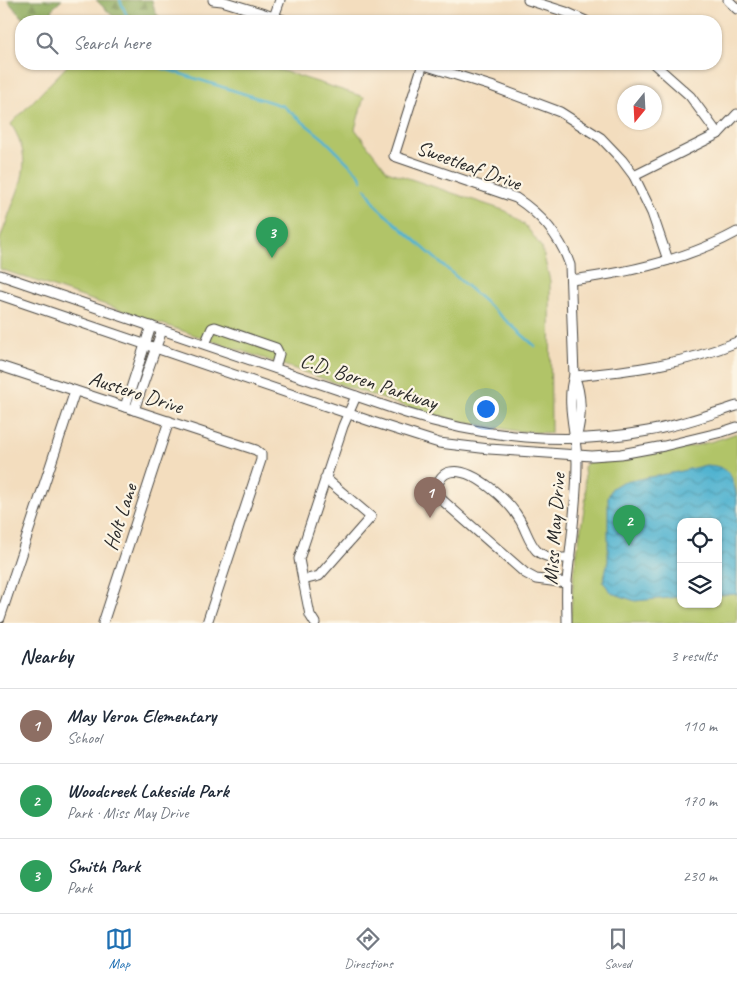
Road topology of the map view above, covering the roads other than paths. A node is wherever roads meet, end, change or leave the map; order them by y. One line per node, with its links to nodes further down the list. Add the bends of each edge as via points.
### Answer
1 (214, 0): 6 (street)
2 (280, 0): 7 (street)
3 (528, 0): 8 (street)
4 (728, 0): 5 (street)
5 (737, 9)
6 (268, 15)
7 (275, 15)
8 (573, 15)
9 (420, 70): 18 (street, Sweetleaf Drive, via 394,156 516,198 528,206 548,224 564,250)
10 (441, 70): 14 (street, via 560,112 601,138)
11 (661, 70): 13 (street, via 690,96)
12 (737, 114): 13 (street)
13 (718, 134): 14 (street)
14 (634, 176): 16 (street, via 652,213)
15 (737, 232): 16 (street)
16 (668, 260): 18 (street, via 638,270)
17 (0, 274): 20 (street, C.D. Boren Parkway)
18 (571, 280): 28 (street, Sweetleaf Drive)
19 (0, 295): 23 (street, C.D. Boren Parkway)
20 (151, 326): 21 (street, C.D. Boren Parkway); 23 (street)
21 (162, 330): 24 (street, C.D. Boren Parkway); 25 (street)
22 (737, 342): 28 (street, via 658,366)
23 (145, 344): 25 (street, C.D. Boren Parkway); 32 (street)
24 (205, 344): 27 (street, C.D. Boren Parkway); 27 (street, via 215,327 278,350)
25 (155, 348): 32 (street); 33 (street, C.D. Boren Parkway)
26 (0, 366): 29 (street, Austero Drive)
27 (276, 368): 30 (street, C.D. Boren Parkway)
28 (574, 376): 36 (street, Sweetleaf Drive, via 578,385 580,425)
29 (75, 391): 32 (street, Austero Drive); 42 (street)
30 (356, 396): 33 (street); 36 (street, C.D. Boren Parkway, via 425,419 468,429 520,436)
31 (737, 406): 36 (street, C.D. Boren Parkway, via 650,431)
32 (129, 408): 34 (street, Austero Drive)
33 (348, 414): 37 (street, C.D. Boren Parkway, via 439,443); 38 (street)
34 (169, 422): 43 (street, Holt Lane); 44 (street, Austero Drive, via 260,454 261,460)
35 (737, 427): 37 (street, C.D. Boren Parkway, via 621,454)
36 (576, 438): 37 (street, Miss May Drive)
37 (576, 455): 39 (street, Miss May Drive)
38 (326, 478): 40 (street, via 299,559); 40 (street, via 371,517 319,576)
39 (570, 558): 41 (street, Miss May Drive); 41 (street, via 552,558 534,548 510,505 486,484 456,472 446,473 440,478 437,489 442,500 525,573 536,579)
40 (304, 580): 45 (street, via 310,615)
41 (567, 583): 46 (street, Miss May Drive)
42 (0, 618)
43 (103, 623)
44 (207, 623)
45 (315, 623)
46 (567, 623)

